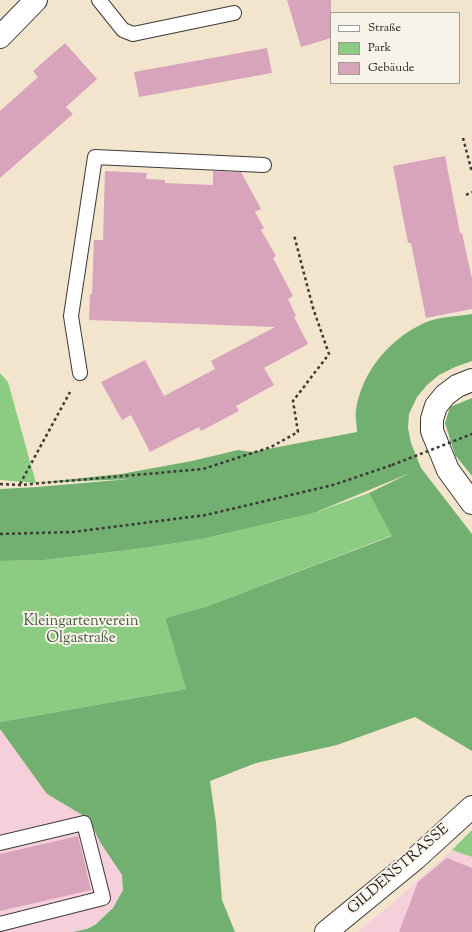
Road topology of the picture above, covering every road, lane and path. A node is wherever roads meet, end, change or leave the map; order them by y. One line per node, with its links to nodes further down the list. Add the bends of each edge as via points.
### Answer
1 (36, 0): 4 (street)
2 (99, 0): 3 (lane, via 123,30 134,34)
3 (234, 13)
4 (0, 37)
5 (464, 138): 7 (path)
6 (264, 165): 11 (lane, via 95,157 71,316)
7 (472, 172)
8 (472, 192): 9 (path)
9 (466, 195)
10 (294, 235): 15 (path, via 313,308 329,354 293,401 298,432 272,447 203,469)
11 (80, 373): 15 (path)
12 (472, 380): 16 (street, via 457,386 436,406 432,431 448,470)
13 (472, 434): 17 (path, bridge, via 333,485 206,515 73,532)
14 (0, 484): 15 (path)
15 (20, 484)
16 (472, 503)
17 (0, 534)
18 (472, 807): 21 (street, GILDENSTRASSE, via 415,859)
19 (0, 843): 20 (lane, via 84,823 103,898)
20 (0, 924)
21 (326, 932)

